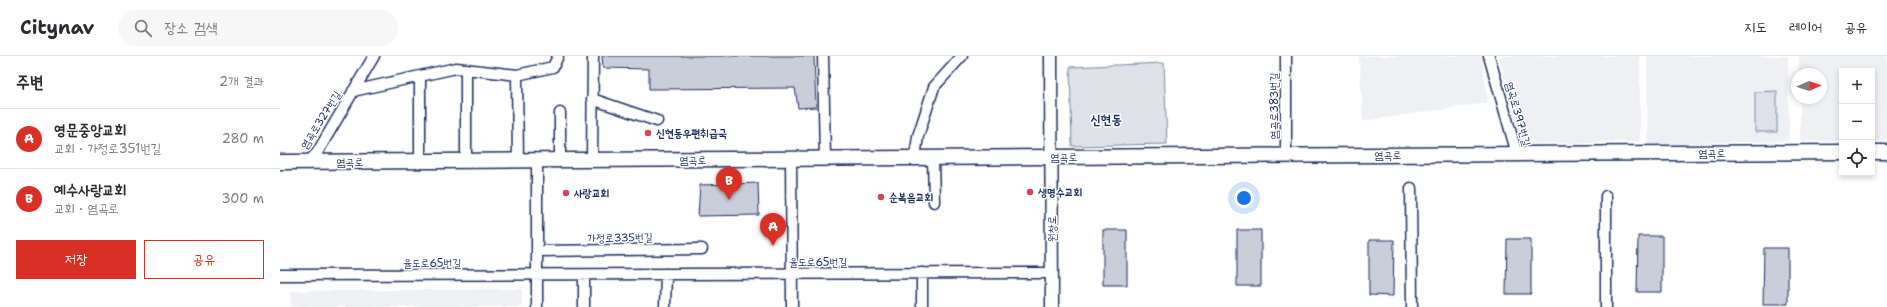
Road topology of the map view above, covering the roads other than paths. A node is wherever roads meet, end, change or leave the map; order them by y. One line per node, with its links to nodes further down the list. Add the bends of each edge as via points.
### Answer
1 (374, 56): 12 (street, 염곡로327번길)
2 (558, 56): 10 (street, 염곡로327번길, via 553,67)
3 (593, 56): 13 (street)
4 (823, 56): 25 (street)
5 (962, 56): 22 (street, via 934,87 918,136)
6 (1051, 56): 21 (street, 원창로)
7 (1286, 56): 20 (street, 염곡로383번길)
8 (1489, 56): 19 (street, 염곡로397번길)
9 (466, 69): 10 (street, 염곡로327번길); 11 (street, 염곡로327번길, via 456,68); 29 (street)
10 (517, 75): 30 (street)
11 (420, 76): 12 (street, 염곡로327번길); 28 (street)
12 (354, 91): 33 (street, 염곡로327번길, via 317,153)
13 (592, 99): 15 (street); 27 (street)
14 (560, 113): 26 (street)
15 (658, 121)
16 (1839, 152): 19 (main road, 염곡로)
17 (1875, 152): 18 (main road)
18 (1887, 152)
19 (1517, 154): 20 (main road, 염곡로)
20 (1286, 156): 21 (main road, 염곡로)
21 (1052, 157): 23 (main road, 염곡로); 40 (street, 원창로)
22 (915, 158): 23 (main road, 염곡로); 25 (main road, 염곡로)
23 (934, 158): 36 (street)
24 (791, 159): 25 (main road, 염곡로); 27 (main road, 염곡로); 42 (street)
25 (825, 159)
26 (560, 160): 27 (main road, 염곡로); 31 (main road, 염곡로)
27 (592, 160)
28 (420, 161): 29 (main road, 염곡로); 33 (main road, 염곡로)
29 (466, 161): 30 (main road, 염곡로)
30 (518, 161): 31 (main road, 염곡로)
31 (537, 161): 38 (street)
32 (280, 162): 33 (main road, 염곡로)
33 (308, 162)
34 (1411, 188): 52 (street)
35 (1606, 196): 53 (street)
36 (934, 202)
37 (702, 249): 38 (street, 가정로335번길)
38 (537, 251): 44 (street)
39 (922, 273): 40 (street, 율도로65번길); 42 (street, 율도로65번길); 50 (street)
40 (1052, 273): 51 (street, 원창로)
41 (666, 274): 42 (street, 율도로65번길); 45 (street, 율도로65번길); 48 (street)
42 (792, 274): 49 (street)
43 (280, 275): 44 (street, 율도로65번길)
44 (537, 275): 45 (street, 율도로65번길); 46 (street)
45 (584, 275): 47 (street)
46 (537, 307)
47 (584, 307)
48 (665, 307)
49 (792, 307)
50 (922, 307)
51 (1052, 307)
52 (1412, 307)
53 (1606, 307)

